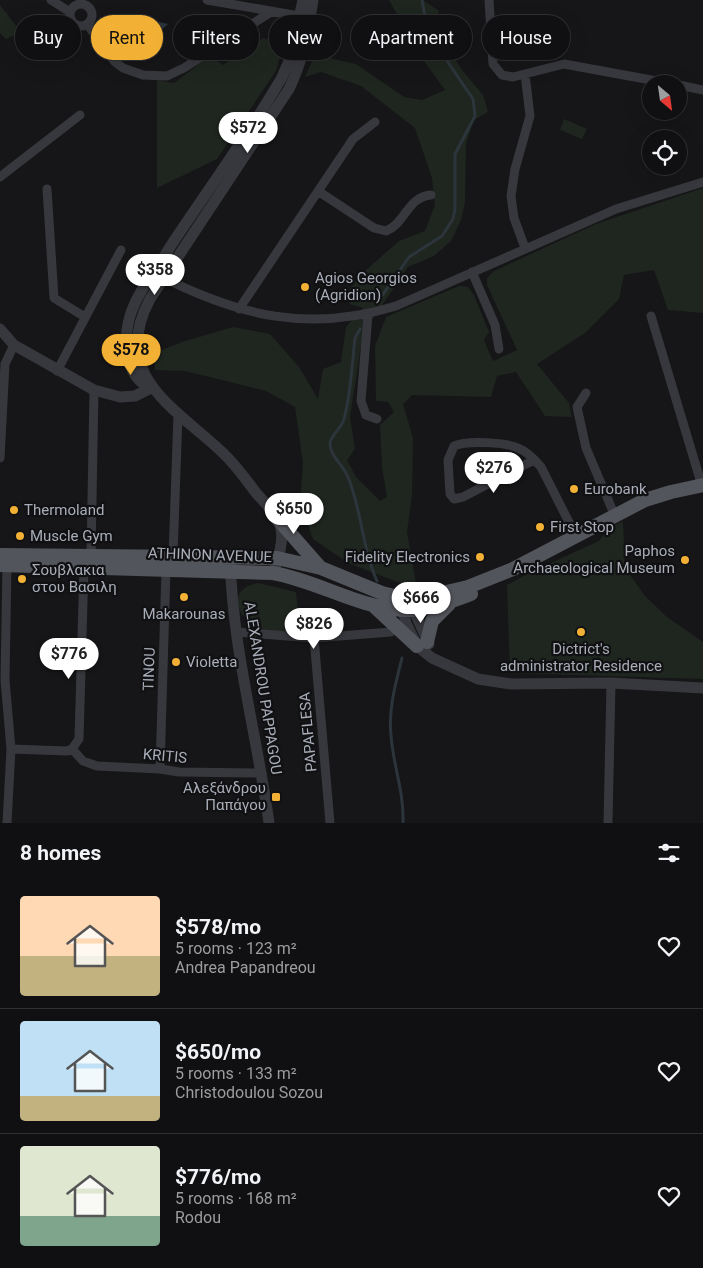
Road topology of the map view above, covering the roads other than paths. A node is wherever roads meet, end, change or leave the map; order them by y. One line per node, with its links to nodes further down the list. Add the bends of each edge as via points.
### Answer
1 (51, 0): 7 (street)
2 (207, 0): 8 (street)
3 (303, 0): 10 (street)
4 (313, 0): 11 (street)
5 (489, 0): 15 (street, via 495,69 507,76)
6 (83, 2): 7 (street); 12 (street, via 91,11 92,17)
7 (70, 12): 12 (street, via 71,21 76,25)
8 (271, 12): 9 (street); 12 (street, via 167,76 143,75 123,68)
9 (291, 15)
10 (305, 15)
11 (306, 15)
12 (87, 24)
13 (290, 60): 29 (street, via 281,79)
14 (301, 60): 30 (street, via 290,89)
15 (525, 74): 16 (street, via 564,64); 26 (street, via 530,116 511,196 514,218)
16 (642, 78)
17 (688, 87): 18 (street)
18 (703, 90)
19 (80, 116): 21 (street)
20 (375, 122): 24 (street, via 353,139)
21 (0, 177)
22 (703, 182): 26 (street, via 629,204)
23 (47, 189): 34 (street, via 54,298)
24 (318, 191): 25 (street, via 374,228 386,230 397,224 416,199); 31 (street)
25 (431, 195)
26 (525, 248): 28 (street)
27 (121, 250): 34 (street)
28 (472, 272): 32 (street, via 396,306); 37 (street, via 495,325)
29 (154, 273): 30 (street); 39 (street, via 132,312 127,338 131,369 141,383)
30 (164, 278): 31 (street, via 214,302); 39 (street, via 146,306 139,336 138,354)
31 (239, 308): 32 (street, via 283,318)
32 (368, 314): 43 (street, via 361,401 366,415)
33 (651, 316): 46 (street)
34 (85, 317): 38 (street)
35 (0, 329): 36 (street)
36 (14, 345): 38 (street); 44 (street, via 4,364)
37 (498, 349)
38 (57, 371): 40 (street)
39 (151, 388): 40 (street, via 135,396 120,397); 42 (street)
40 (94, 390): 53 (street)
41 (586, 393): 48 (street, via 578,407 586,448)
42 (178, 414): 47 (street, via 225,454); 50 (street)
43 (377, 419)
44 (0, 458)
45 (534, 460): 45 (street, via 511,446 459,444 451,449 448,460 450,494 458,499); 49 (street, via 546,475)
46 (702, 485): 48 (main road, via 658,495)
47 (275, 516): 51 (street, via 281,534); 55 (main road)
48 (615, 516): 49 (main road)
49 (576, 536): 57 (main road)
50 (174, 556): 53 (main road, ATHINON AVENUE); 54 (main road, ATHINON AVENUE)
51 (277, 558): 54 (main road, ATHINON AVENUE); 55 (main road, ATHINON AVENUE); 58 (street)
52 (2, 561): 53 (main road, ATHINON AVENUE); 68 (street)
53 (87, 561): 56 (main road, ATHINON AVENUE); 70 (street, via 79,739)
54 (231, 564): 56 (main road, ATHINON AVENUE); 58 (main road, ATHINON AVENUE); 62 (street, ALEXANDROU PAPPAGOU)
55 (321, 568): 60 (main road, ATHINON AVENUE)
56 (166, 570): 71 (street, TINOU)
57 (510, 570): 59 (main road, via 482,589); 60 (main road, via 455,591)
58 (274, 573): 61 (main road, ATHINON AVENUE, via 310,582)
59 (454, 601): 60 (main road); 65 (main road, via 432,621)
60 (406, 603): 61 (main road, ATHINON AVENUE); 65 (street)
61 (372, 605): 65 (main road)
62 (236, 632): 64 (street); 72 (street, ALEXANDROU PAPPAGOU)
63 (391, 632): 64 (street)
64 (314, 638): 75 (street, PAPAFLESA)
65 (422, 644): 66 (street, via 438,661 494,683)
66 (611, 683): 67 (street); 76 (street)
67 (703, 688)
68 (5, 737): 69 (street)
69 (11, 749): 70 (street); 73 (street)
70 (72, 749): 71 (street, KRITIS, via 82,761 97,766)
71 (160, 769): 72 (street, KRITIS)
72 (262, 773): 74 (street, ALEXANDROU PAPPAGOU)
73 (7, 823)
74 (269, 823)
75 (330, 823)
76 (608, 823)

